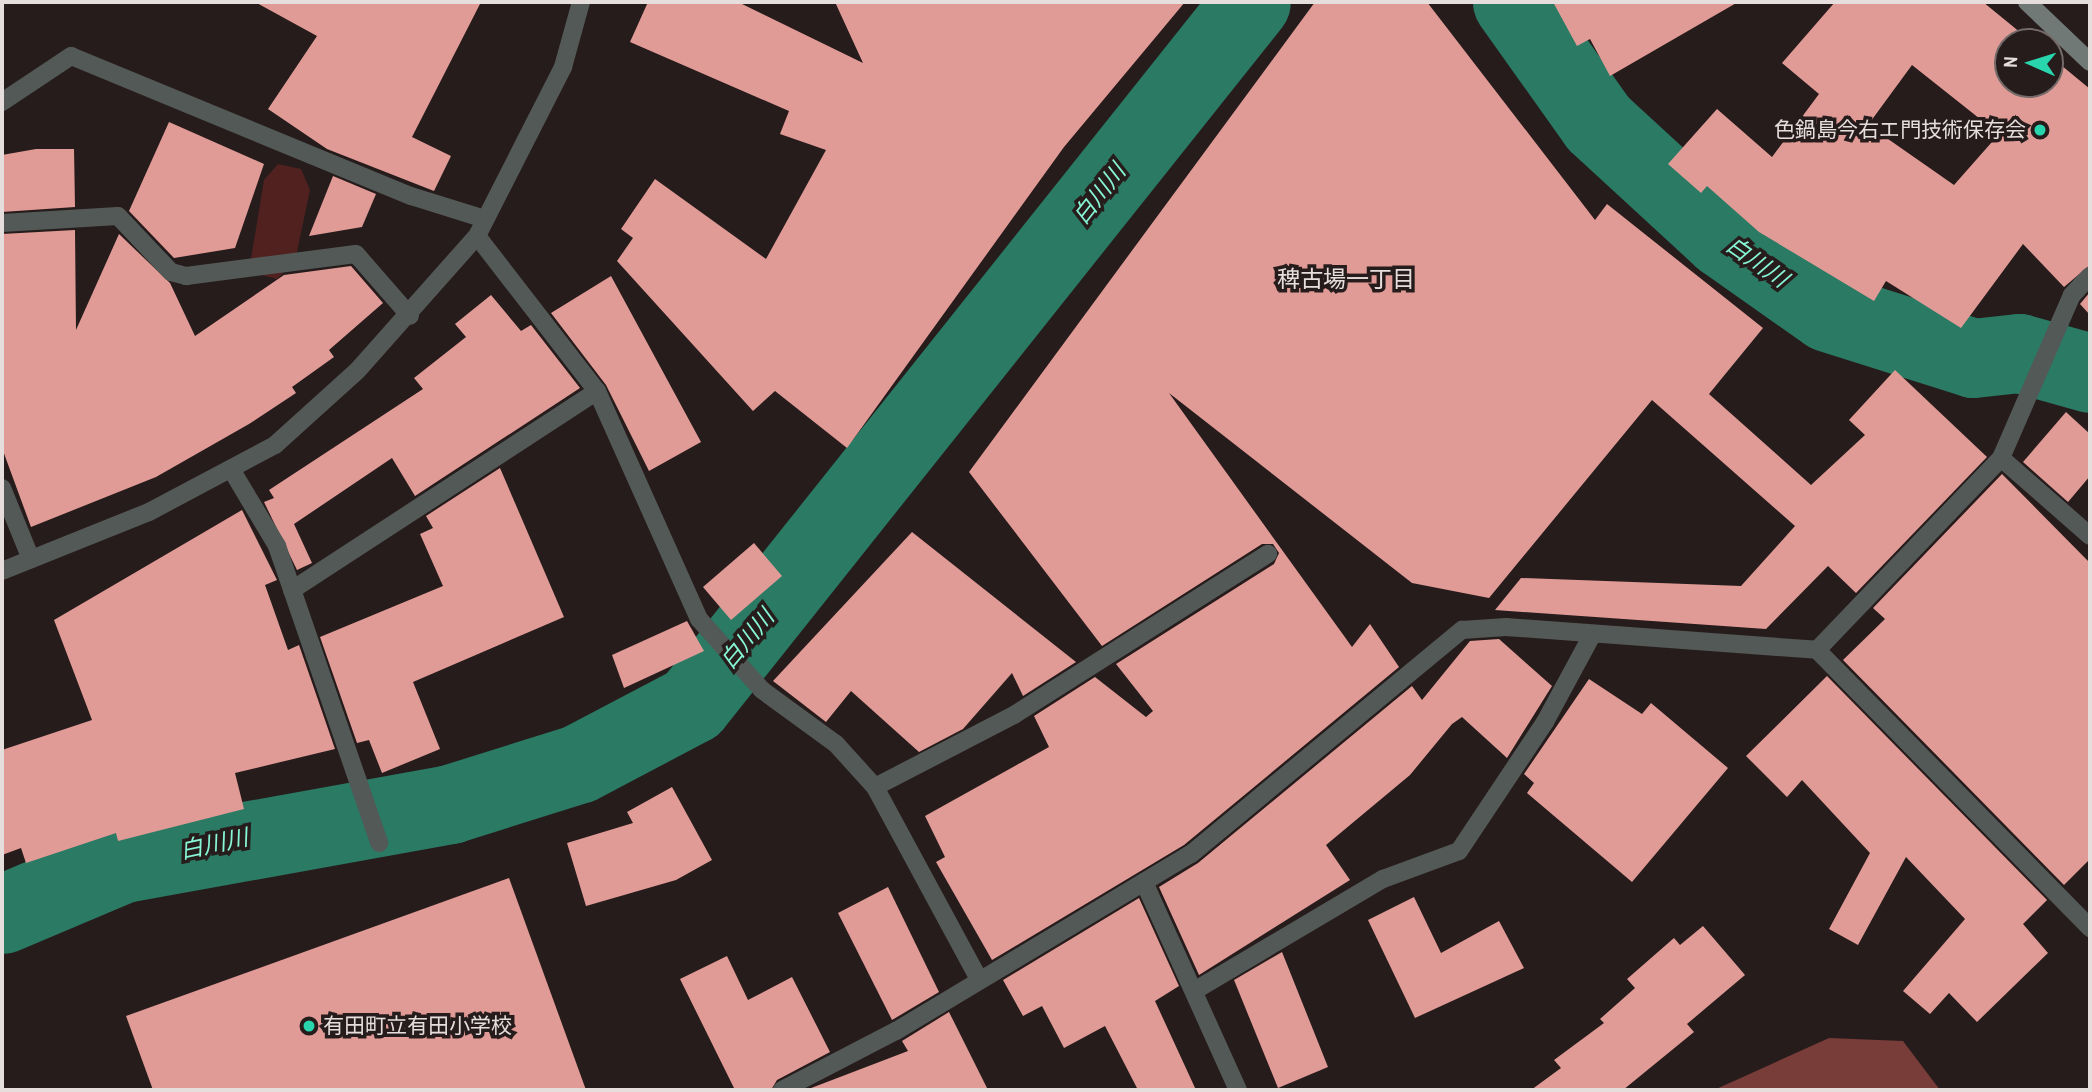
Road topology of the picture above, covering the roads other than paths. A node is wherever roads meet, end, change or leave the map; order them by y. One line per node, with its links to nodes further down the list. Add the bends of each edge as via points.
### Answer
1 (581, 2): 5 (street, via 563,66)
2 (2027, 2): 3 (main road)
3 (2090, 62)
4 (2, 102): 5 (street, via 71,56 411,195)
5 (485, 219): 7 (street)
6 (2, 223): 9 (street, via 118,216 171,272 186,276 356,254)
7 (477, 236): 9 (street); 10 (street)
8 (2090, 276): 11 (street, via 2072,295 2030,402)
9 (410, 316): 12 (street, via 275,444)
10 (597, 391): 18 (street); 21 (street, via 699,618 762,690 836,744)
11 (2001, 458): 14 (street); 20 (street)
12 (231, 469): 16 (street, via 149,512); 18 (street, via 277,546)
13 (2, 488): 16 (street)
14 (2090, 536)
15 (1268, 554): 21 (street, via 1014,715)
16 (31, 559): 17 (street)
17 (2, 571)
18 (292, 590): 22 (street)
19 (1592, 635): 20 (street); 23 (street, via 1462,630 1191,854); 26 (street, via 1545,722 1459,851 1383,879)
20 (1817, 650): 24 (street)
21 (875, 788): 25 (street)
22 (379, 843)
23 (1144, 882): 25 (street); 26 (street)
24 (2090, 928)
25 (979, 979): 27 (street)
26 (1194, 992): 28 (street)
27 (782, 1090)
28 (1238, 1090)

